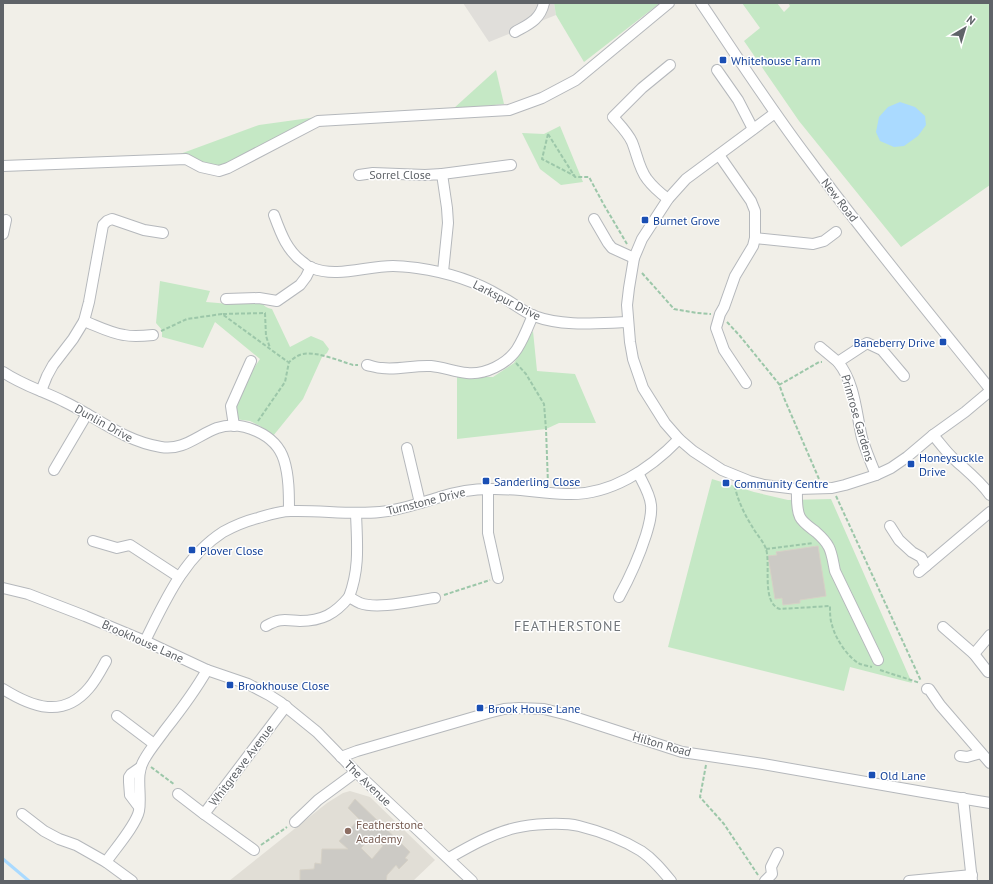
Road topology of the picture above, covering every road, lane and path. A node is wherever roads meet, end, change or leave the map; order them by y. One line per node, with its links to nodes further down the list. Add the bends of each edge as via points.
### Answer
1 (544, 3): 4 (street, via 536,19)
2 (669, 3): 11 (street, via 576,80 542,98 509,110 318,121 219,171 201,167 186,159)
3 (701, 3): 7 (street, New Road)
4 (515, 32)
5 (670, 65): 15 (street, via 613,117 631,141 641,170 647,179)
6 (717, 70): 8 (street, via 738,100)
7 (775, 113): 8 (street); 44 (street, New Road, via 842,203)
8 (753, 128): 9 (street)
9 (718, 155): 15 (street, via 686,179); 22 (street, via 751,201 755,211)
10 (511, 164): 12 (street, Sorrel Close)
11 (3, 166)
12 (442, 174): 13 (street, Sorrel Close); 25 (street, Sorrel Close, via 448,223)
13 (359, 175)
14 (576, 177): 14 (path, via 542,159 548,134 560,153); 23 (path, via 589,177)
15 (668, 199): 23 (street, via 642,239)
16 (274, 215): 24 (street, Larkspur Drive, via 289,249)
17 (594, 219): 23 (street, via 612,248)
18 (6, 220): 21 (street)
19 (163, 232): 30 (street, via 144,230 112,220 106,221 103,225)
20 (836, 232): 22 (street, via 824,241 813,244)
21 (3, 234)
22 (755, 238): 28 (street, via 735,276)
23 (634, 258): 28 (path, via 643,275 674,309); 31 (street, via 628,288)
24 (311, 267): 25 (street, Larkspur Drive, via 333,272 393,266); 26 (street, via 300,285 278,301 260,298)
25 (443, 272): 29 (street, Larkspur Drive, via 488,289)
26 (226, 299)
27 (222, 314): 32 (path, via 187,319); 34 (path); 34 (path, via 265,313 266,336)
28 (720, 314): 42 (street, via 716,328 724,350); 43 (path)
29 (533, 315): 31 (street, Larkspur Drive, via 546,320 573,324); 35 (street, via 522,341)
30 (84, 321): 32 (street, via 123,335); 45 (street, via 53,365)
31 (628, 322): 50 (street, via 633,359 642,388 665,423)
32 (153, 335)
33 (820, 347): 38 (street, Primrose Gardens)
34 (270, 349): 37 (path)
35 (510, 357): 39 (street, via 492,369 467,373 432,366 382,368); 59 (path, via 526,374 544,404)
36 (251, 361): 47 (street, via 231,406)
37 (289, 362): 39 (path, via 298,355 310,353 353,365); 48 (path, via 285,382)
38 (838, 362): 41 (street, Primrose Gardens, via 867,343 882,350); 43 (path, via 819,362 778,386); 55 (street, Primrose Gardens, via 849,382 862,437)
39 (367, 365)
40 (3, 372): 45 (street, Dunlin Drive)
41 (904, 376)
42 (746, 383)
43 (779, 384): 56 (path)
44 (990, 390): 49 (street)
45 (41, 391): 46 (street, Dunlin Drive)
46 (87, 414): 47 (street, Dunlin Drive, via 123,435 151,446 164,448 186,444 218,428); 52 (street)
47 (234, 426): 48 (street, Dunlin Drive)
48 (252, 428): 62 (street, Dunlin Drive, via 281,452 288,480)
49 (933, 435): 55 (street, via 907,457); 60 (street)
50 (680, 440): 53 (street, Turnstone Drive); 54 (street, via 707,461)
51 (407, 448): 61 (street)
52 (54, 470)
53 (638, 474): 59 (street, Turnstone Drive, via 610,486 584,493); 73 (street, via 651,503 650,522 636,563)
54 (734, 475): 58 (street, via 764,485); 68 (path, via 736,489 747,519)
55 (876, 476): 56 (street)
56 (827, 488): 58 (street); 81 (path, via 922,684)
57 (488, 489): 59 (street, Turnstone Drive); 61 (street, Turnstone Drive, via 459,492); 70 (street, via 488,533)
58 (797, 489): 67 (street, via 800,518)
59 (548, 493)
60 (990, 495)
61 (420, 504): 64 (street, Turnstone Drive, via 392,511)
62 (289, 511): 64 (street, Turnstone Drive); 69 (street, Turnstone Drive, via 254,519 224,532 208,543)
63 (990, 512): 65 (street, via 923,569 921,557 899,540)
64 (356, 513): 72 (street, via 357,572)
65 (890, 526)
66 (93, 541): 69 (street, via 117,548 130,545)
67 (825, 541): 68 (path); 81 (street, via 832,555 835,571)
68 (766, 549): 81 (path, via 769,597 774,605 780,609 830,606 834,632 849,655 859,664)
69 (179, 577): 78 (street, Turnstone Drive)
70 (498, 578): 74 (path)
71 (3, 588): 78 (street, Brookhouse Lane, via 57,604)
72 (350, 597): 74 (street, via 370,605 389,605); 75 (street, via 330,614 321,618 274,621)
73 (619, 597)
74 (435, 598)
75 (266, 626)
76 (943, 627): 79 (street)
77 (990, 635): 79 (street)
78 (145, 641): 82 (street, Brookhouse Lane)
79 (974, 654): 83 (street)
80 (106, 661): 84 (street, via 90,688 69,704 45,707 32,704)
81 (877, 666)
82 (207, 670): 86 (street, Brookhouse Lane, via 248,684); 88 (street)
83 (988, 672)
84 (3, 689)
85 (927, 689): 89 (street)
86 (283, 704): 92 (street, The Avenue, via 317,732); 100 (street, Whitgreave Avenue)
87 (117, 716): 88 (street)
88 (154, 744): 94 (street)
89 (981, 754): 91 (street); 93 (street)
90 (708, 756): 92 (street, Hilton Road, via 682,752 544,709 519,708 488,713); 97 (street, Hilton Road); 107 (path, via 700,797 724,824)
91 (960, 756)
92 (341, 757): 95 (street, The Avenue)
93 (990, 763)
94 (142, 764): 96 (path, via 179,787 176,791); 105 (street, via 139,779 140,801 134,824)
95 (356, 772): 101 (street, via 318,800); 104 (street, The Avenue)
96 (178, 794): 100 (street)
97 (963, 798): 98 (street, Hilton Road); 106 (street)
98 (990, 802)
99 (22, 814): 105 (street, via 44,831)
100 (204, 814): 102 (street, Whitgreave Avenue)
101 (295, 822): 102 (path)
102 (254, 850)
103 (778, 853): 107 (street, via 771,867 772,874)
104 (448, 858): 109 (street, The Avenue); 110 (street, via 496,833 516,827 552,824 577,826 641,851)
105 (106, 862): 108 (street)
106 (972, 878): 111 (street)
107 (763, 880)
108 (132, 881)
109 (472, 881)
110 (671, 881)
111 (909, 881)

